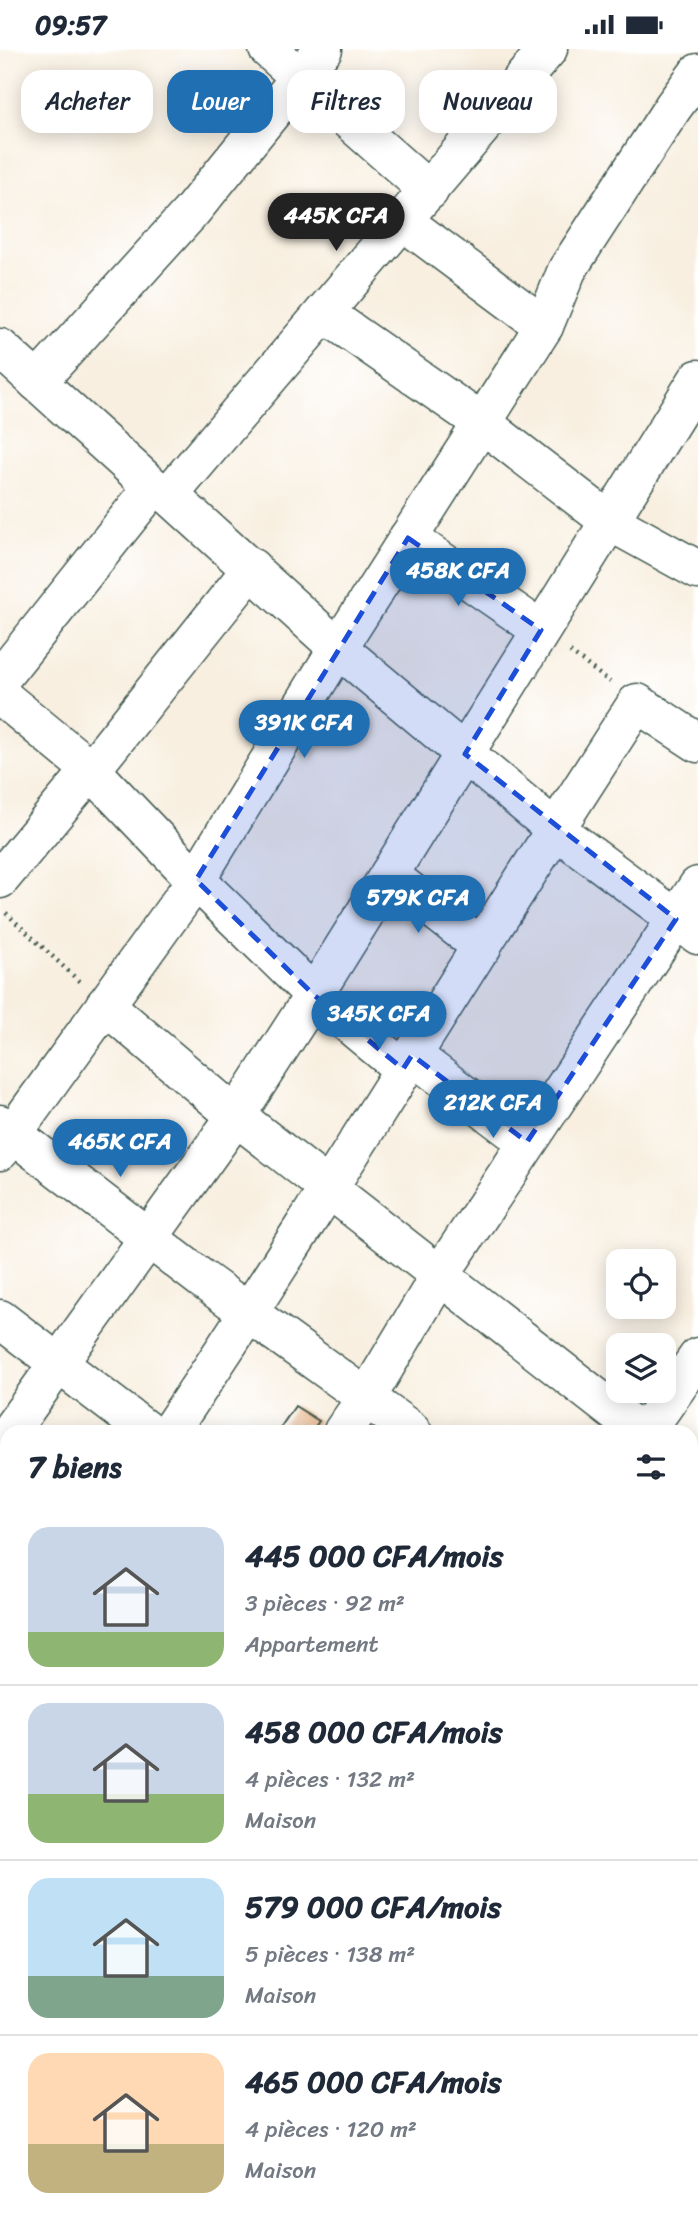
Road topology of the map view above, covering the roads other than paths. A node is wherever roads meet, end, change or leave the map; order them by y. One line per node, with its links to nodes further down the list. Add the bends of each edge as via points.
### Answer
1 (268, 49): 3 (street)
2 (548, 49): 5 (street)
3 (311, 63): 5 (street); 11 (street, via 191,212)
4 (698, 73): 8 (street, via 567,270)
5 (429, 191): 6 (street)
6 (403, 221): 7 (street); 8 (street)
7 (324, 313): 12 (street); 13 (street)
8 (544, 326): 12 (street)
9 (0, 348): 11 (street)
10 (698, 379): 14 (street)
11 (37, 382): 13 (street)
12 (482, 423): 14 (street); 15 (street)
13 (161, 491): 16 (street); 20 (street)
14 (609, 521): 17 (street); 18 (street)
15 (408, 538): 18 (street); 19 (street)
16 (252, 568): 19 (street); 24 (street)
17 (698, 570)
18 (541, 630): 23 (street)
19 (338, 648): 23 (street); 28 (street)
20 (0, 679)
21 (0, 695): 24 (street)
22 (698, 743): 25 (street, via 638,703)
23 (465, 754): 25 (street); 26 (street)
24 (92, 770): 27 (street); 28 (street)
25 (555, 829): 30 (street); 31 (street)
26 (389, 875): 31 (street); 32 (street)
27 (0, 879)
28 (197, 880): 32 (street); 33 (street)
29 (698, 886): 30 (street)
30 (687, 927): 37 (street)
31 (482, 947): 34 (street)
32 (314, 995): 34 (street); 35 (street)
33 (105, 1005): 35 (street); 36 (street)
34 (408, 1062): 37 (street); 38 (street)
35 (236, 1116): 38 (street); 39 (street)
36 (4, 1137): 39 (street)
37 (527, 1142): 40 (street)
38 (328, 1187): 40 (street); 41 (street)
39 (148, 1239): 41 (street); 44 (street)
40 (440, 1275): 45 (street); 51 (street)
41 (249, 1314): 45 (street); 48 (street)
42 (0, 1318): 44 (street)
43 (698, 1357): 52 (street)
44 (58, 1364): 46 (street); 47 (street)
45 (367, 1397): 49 (street); 50 (street)
46 (14, 1425)
47 (140, 1425)
48 (174, 1425)
49 (347, 1425)
50 (404, 1425)
51 (631, 1425)
52 (650, 1425)

